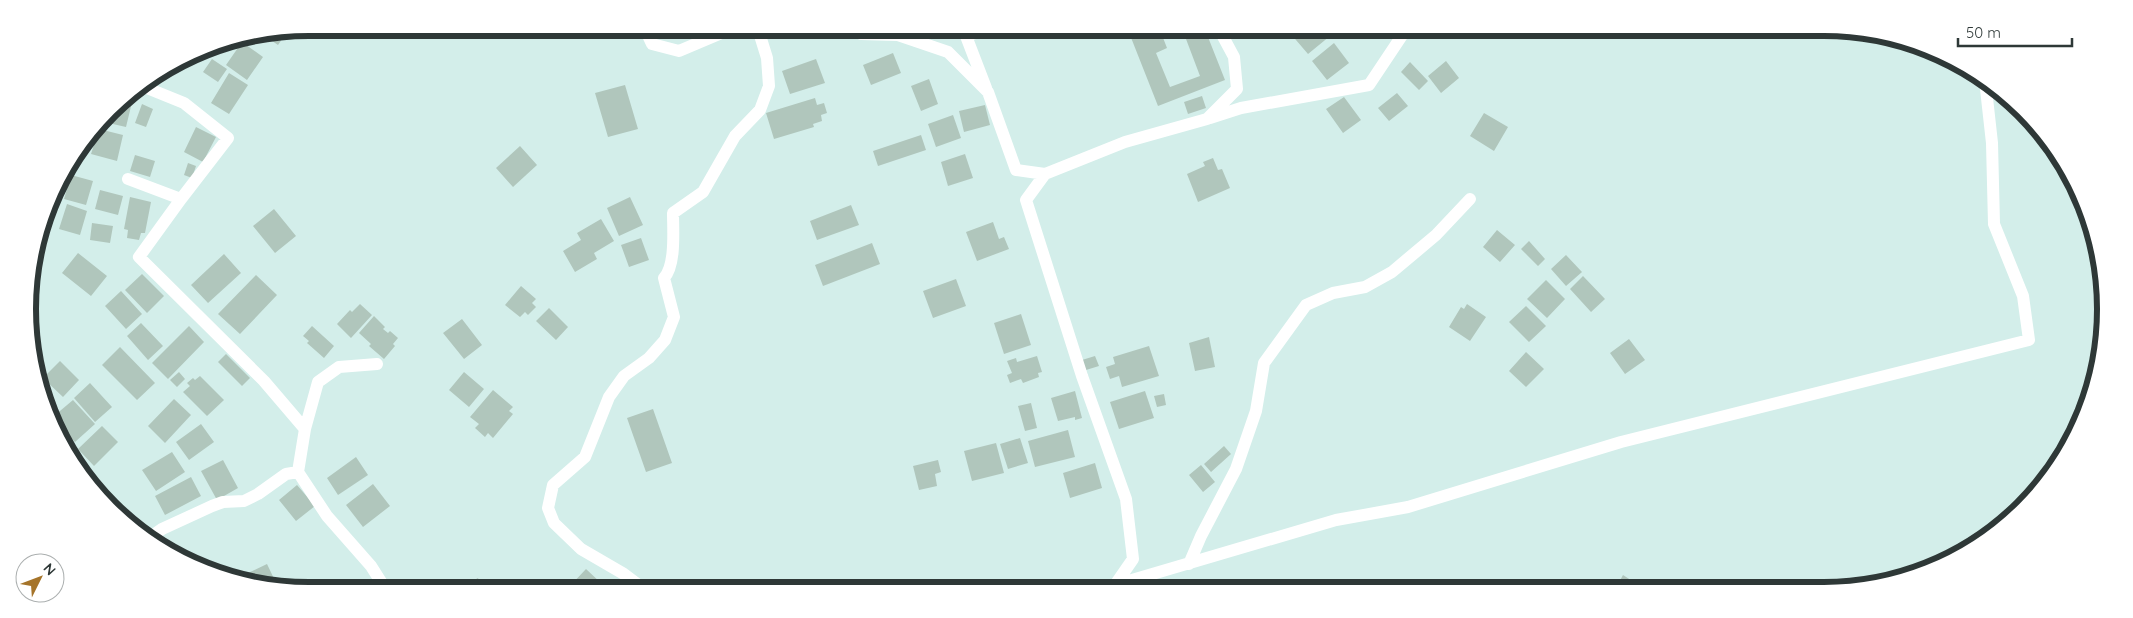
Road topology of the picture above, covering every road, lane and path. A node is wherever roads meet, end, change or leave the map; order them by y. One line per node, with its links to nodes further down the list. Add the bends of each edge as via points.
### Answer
1 (648, 36): 2 (street, via 652,44 680,51)
2 (715, 36)
3 (760, 36): 22 (street, via 767,58 769,86 760,110 734,136 703,192 673,212 673,244 668,273 664,278 674,317 664,340 649,358 624,376 609,397 585,457 554,485 548,508 554,523 582,549)
4 (904, 36): 10 (street, via 948,52)
5 (966, 36): 10 (street)
6 (1223, 36): 11 (street, via 1234,57 1237,89)
7 (1402, 36): 11 (street, via 1369,85 1241,108)
8 (149, 89): 15 (street, via 184,103 228,138)
9 (1986, 90): 20 (street, via 1992,143 1994,224 2022,296 2029,340 1622,442 1408,508 1336,520)
10 (988, 92): 12 (street, via 1016,170)
11 (1207, 119): 12 (street, via 1125,142)
12 (1045, 174): 23 (street, via 1026,200 1082,376 1126,499 1133,559)
13 (128, 179): 15 (street)
14 (1470, 198): 20 (street, via 1436,235 1392,272 1365,287 1332,293 1306,305 1264,363 1256,411 1236,469)
15 (181, 199): 17 (street, via 139,257 264,381)
16 (377, 364): 17 (street, via 339,367 318,382)
17 (305, 428): 18 (street)
18 (298, 472): 19 (street, via 286,474 244,501 212,506); 21 (street, via 327,516)
19 (154, 534)
20 (1189, 564): 24 (street)
21 (381, 582)
22 (635, 582)
23 (1114, 582)
24 (1125, 582)

